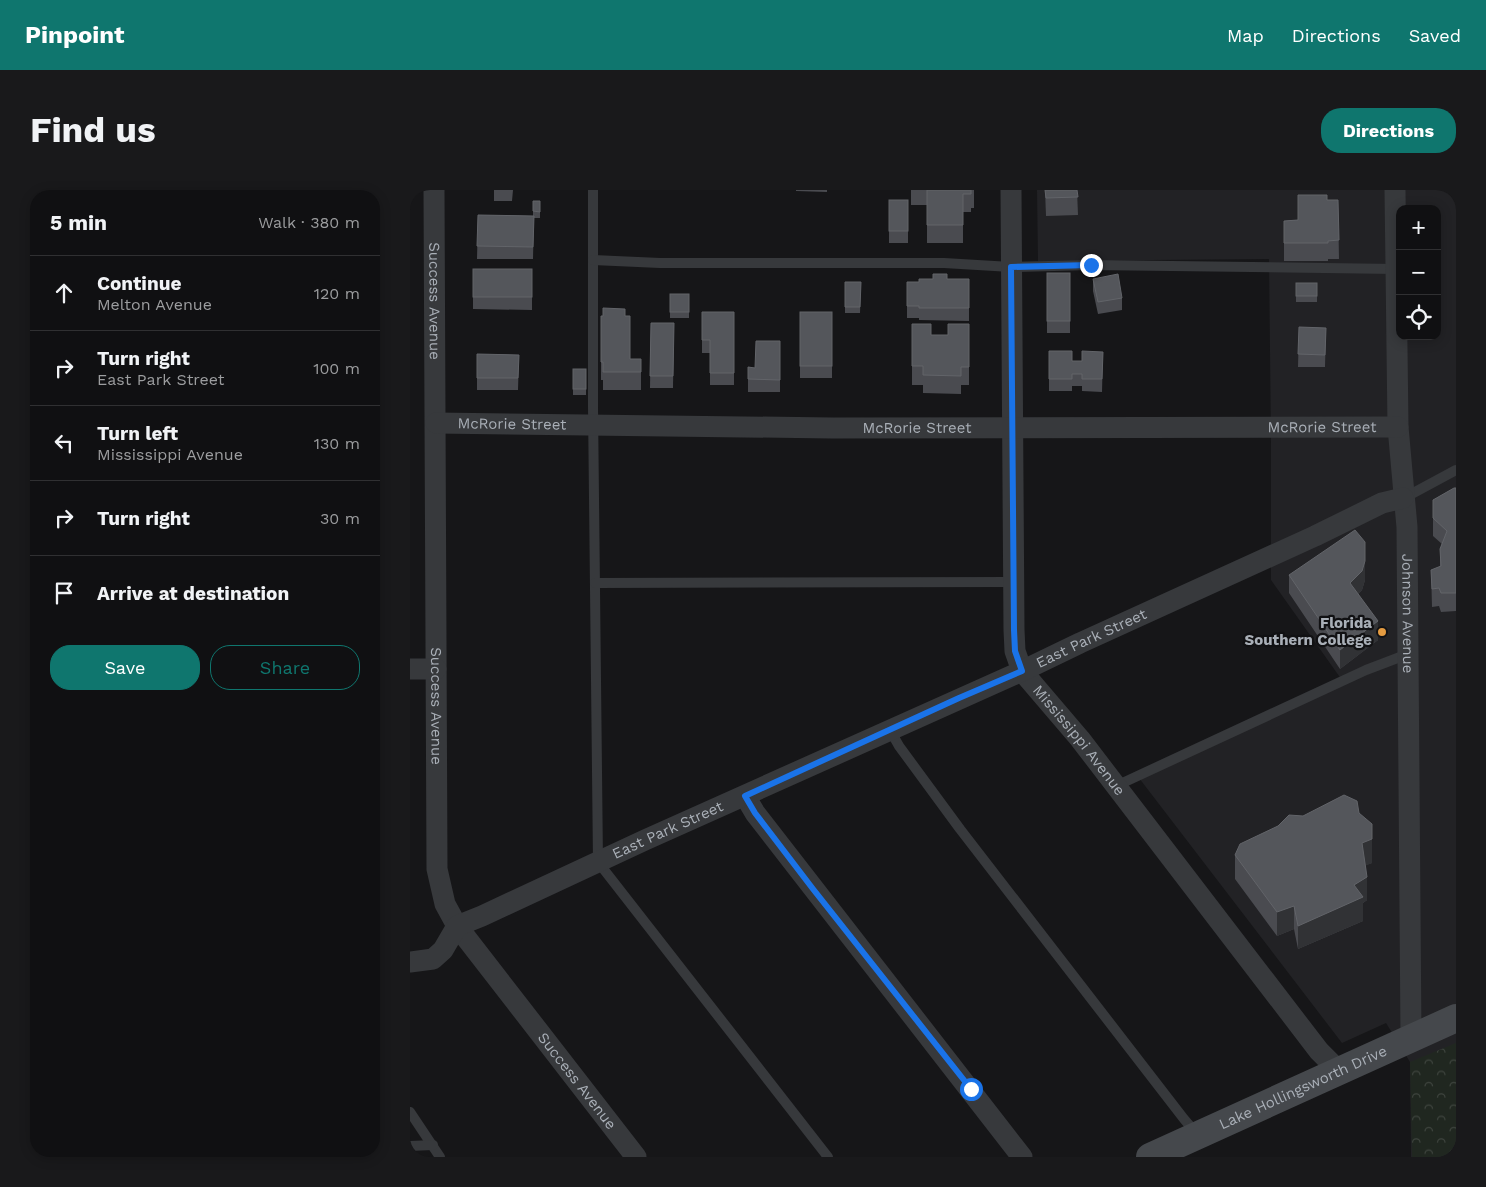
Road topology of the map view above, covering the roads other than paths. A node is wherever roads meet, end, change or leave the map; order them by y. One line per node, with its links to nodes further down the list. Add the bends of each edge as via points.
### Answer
1 (434, 190): 9 (street, Success Avenue)
2 (593, 190): 5 (lane)
3 (1011, 190): 6 (street, Mississippi Avenue)
4 (1395, 190): 7 (street, Johnson Avenue)
5 (593, 260): 6 (lane, via 944,263); 10 (lane)
6 (1011, 267): 7 (lane, via 1091,265); 12 (street, Mississippi Avenue)
7 (1396, 270)
8 (1396, 295): 11 (street, Johnson Avenue)
9 (436, 423): 10 (street, McRorie Street); 19 (street, Success Avenue)
10 (594, 425): 12 (street, McRorie Street); 15 (lane)
11 (1398, 427): 12 (street, McRorie Street); 14 (street, Johnson Avenue)
12 (1012, 428): 16 (street, Mississippi Avenue)
13 (1456, 470): 14 (lane)
14 (1403, 498): 17 (street, Johnson Avenue, via 1407,527); 20 (street, East Park Street, via 1382,503)
15 (595, 582): 16 (lane); 24 (lane)
16 (1014, 582): 20 (street, Mississippi Avenue, via 1015,651)
17 (1408, 654): 22 (lane, via 1366,670); 28 (street, Johnson Avenue)
18 (410, 669): 19 (street)
19 (436, 669): 25 (street, Success Avenue, via 438,869 445,904)
20 (1022, 671): 21 (street, East Park Street); 22 (street, Mississippi Avenue)
21 (890, 730): 23 (street, East Park Street); 31 (lane, via 960,829)
22 (1116, 786): 29 (street, Mississippi Avenue, via 1319,1051)
23 (745, 796): 24 (street, East Park Street); 37 (street, via 807,882)
24 (598, 862): 25 (street, East Park Street); 36 (lane)
25 (457, 926): 26 (street, via 433,960); 35 (street, Success Avenue)
26 (410, 962)
27 (1456, 1018): 28 (street, Lake Hollingsworth Drive)
28 (1411, 1038): 29 (street, Lake Hollingsworth Drive)
29 (1340, 1072): 31 (street, Lake Hollingsworth Drive)
30 (410, 1112): 32 (lane)
31 (1199, 1135): 38 (street, Lake Hollingsworth Drive)
32 (433, 1145): 33 (lane); 34 (lane)
33 (410, 1146)
34 (440, 1157)
35 (636, 1157)
36 (828, 1157)
37 (1022, 1157)
38 (1150, 1157)

